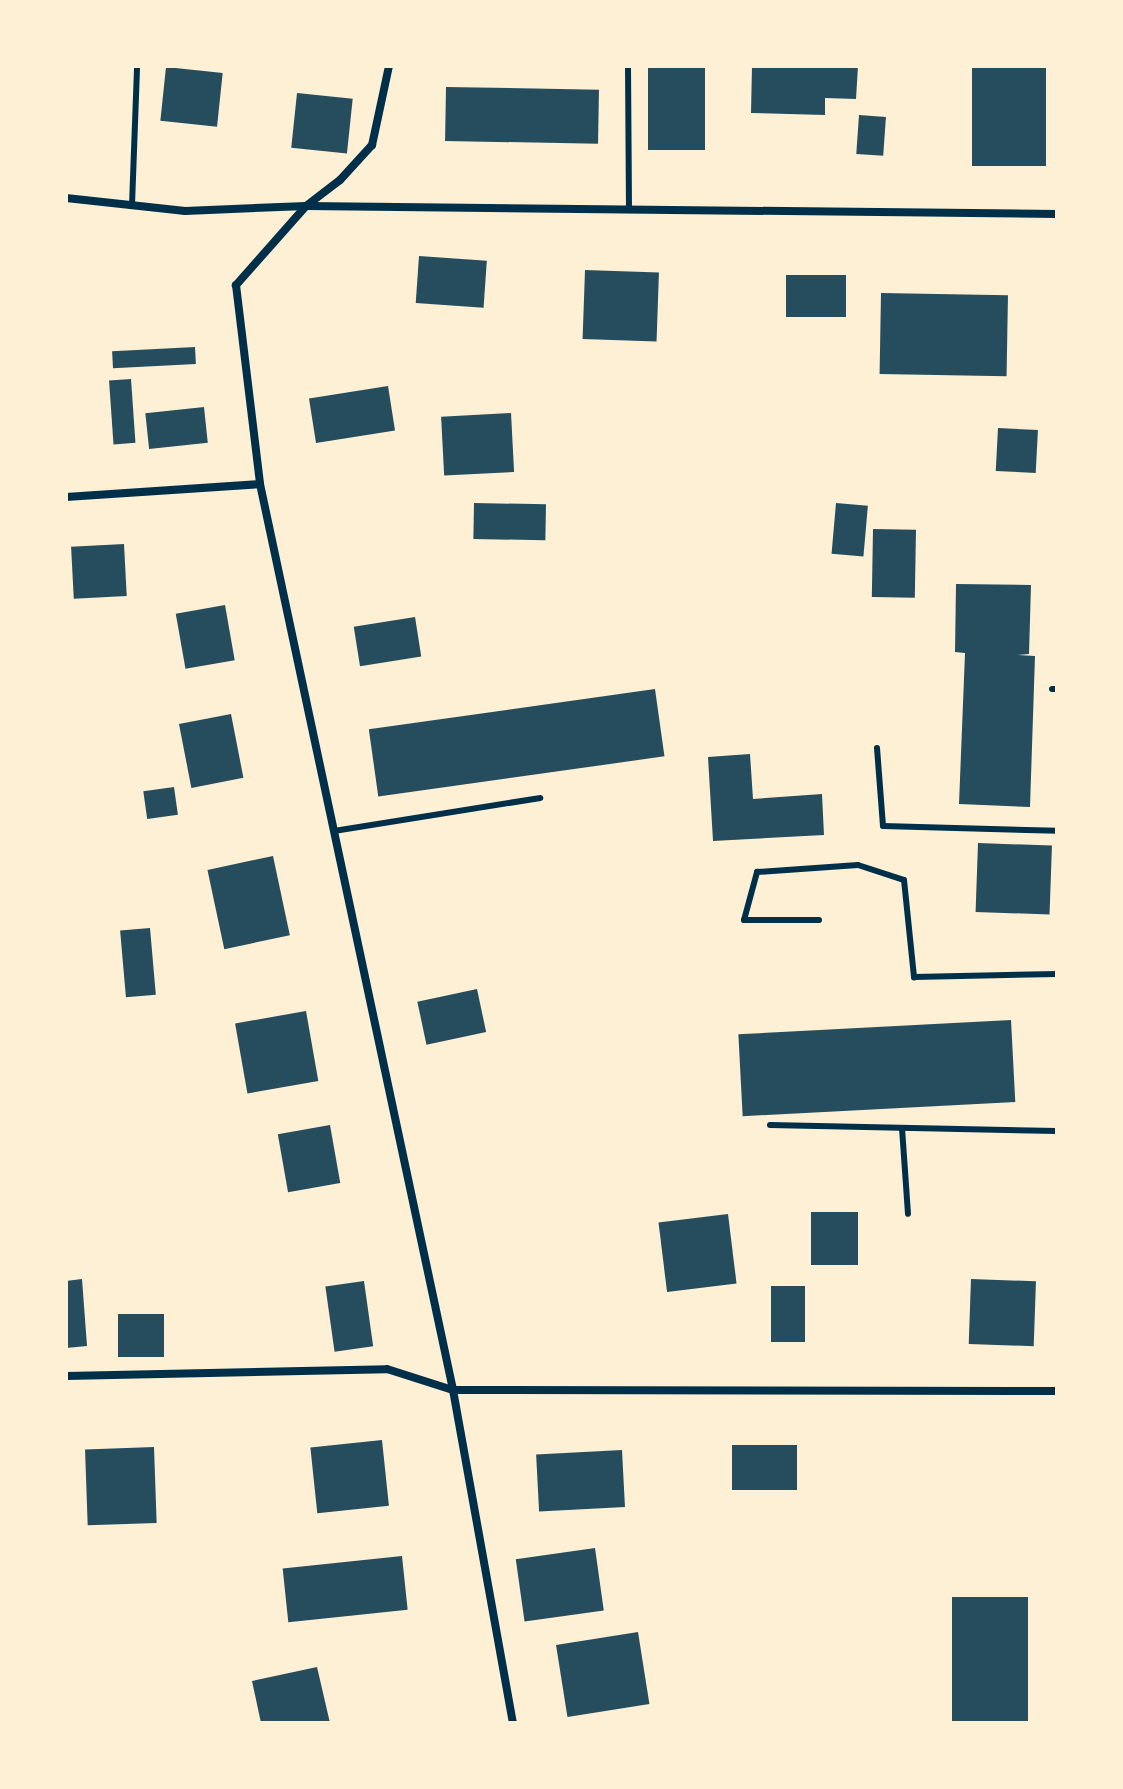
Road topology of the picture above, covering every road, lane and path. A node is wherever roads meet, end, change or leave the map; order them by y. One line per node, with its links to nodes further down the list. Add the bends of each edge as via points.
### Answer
1 (137, 66): 5 (lane)
2 (389, 66): 6 (street, via 372,145)
3 (628, 66): 7 (lane)
4 (66, 198): 5 (street)
5 (132, 205): 6 (street, via 185,211)
6 (306, 206): 7 (street); 9 (street, via 236,285)
7 (629, 209): 8 (street)
8 (1057, 214)
9 (260, 484): 10 (street); 13 (street)
10 (66, 497)
11 (877, 748): 14 (lane, via 883,826)
12 (540, 798): 13 (lane)
13 (334, 831): 22 (street)
14 (1057, 831)
15 (819, 920): 16 (lane, via 744,920 757,872 858,865 904,880 914,977)
16 (1057, 974)
17 (770, 1125): 18 (lane)
18 (902, 1128): 19 (lane); 20 (lane)
19 (1057, 1131)
20 (908, 1214)
21 (66, 1376): 22 (street, via 387,1369)
22 (453, 1390): 23 (street); 24 (street)
23 (1057, 1391)
24 (513, 1723)

